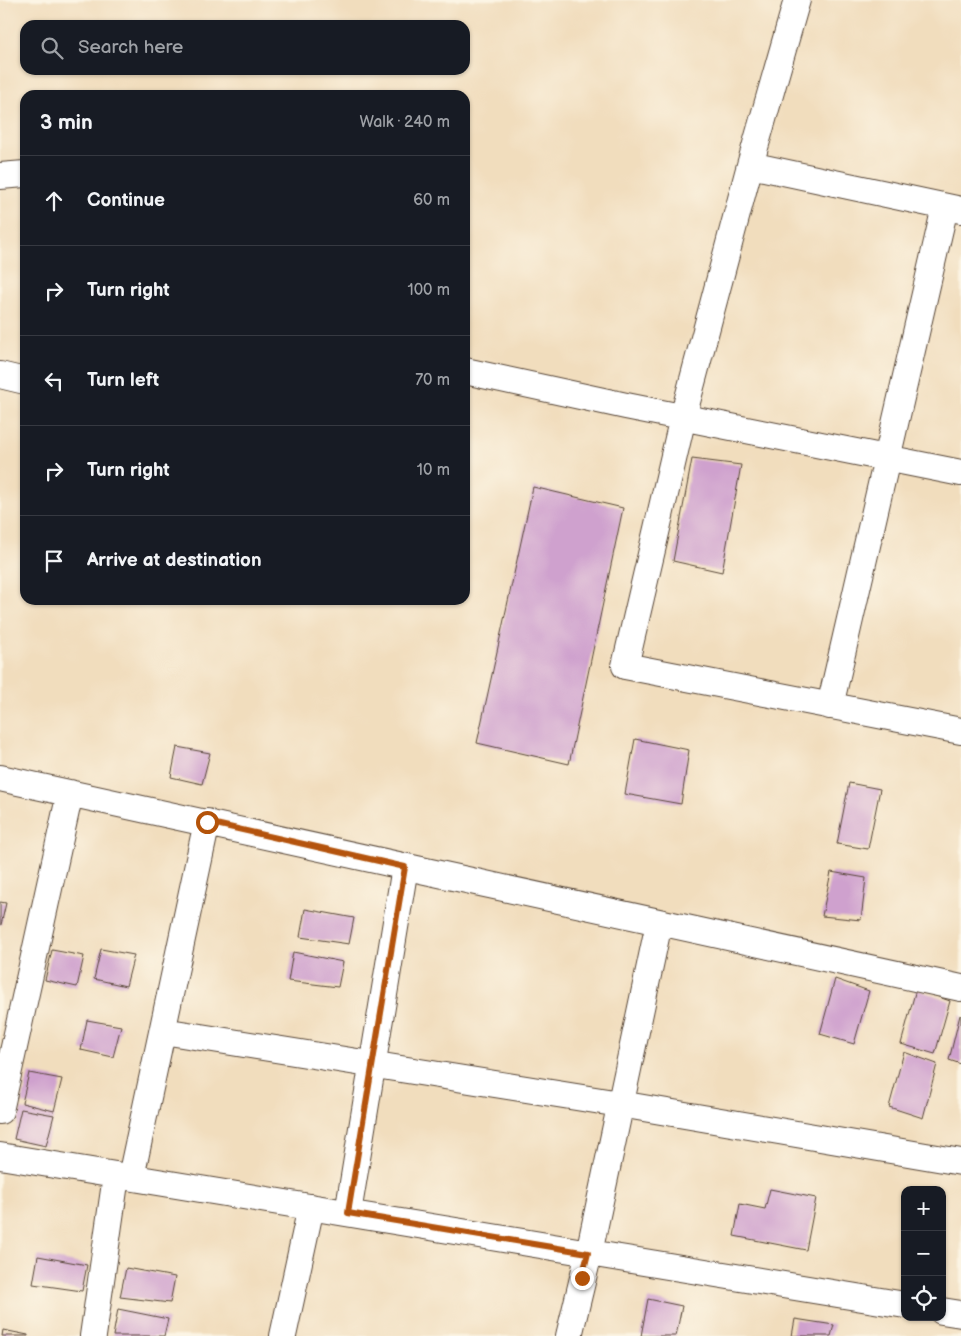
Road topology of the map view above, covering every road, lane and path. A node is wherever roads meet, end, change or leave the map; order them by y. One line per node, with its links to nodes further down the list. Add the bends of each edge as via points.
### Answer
1 (798, 0): 2 (street)
2 (750, 165): 5 (street); 9 (street)
3 (20, 174): 4 (street)
4 (0, 176)
5 (953, 208): 10 (street)
6 (470, 372): 9 (street)
7 (0, 375): 8 (street)
8 (20, 380)
9 (683, 417): 10 (street); 12 (street, via 625,666)
10 (886, 458): 11 (street); 12 (street)
11 (961, 474)
12 (830, 706): 13 (street)
13 (961, 731)
14 (0, 778): 15 (street)
15 (70, 793): 16 (street); 23 (street)
16 (207, 822): 17 (street); 20 (street)
17 (405, 867): 18 (street); 21 (street)
18 (659, 924): 19 (street); 22 (street)
19 (961, 988)
20 (162, 1031): 21 (street); 26 (street)
21 (372, 1065): 22 (street); 28 (street)
22 (620, 1104): 25 (street); 29 (street)
23 (0, 1112)
24 (0, 1156): 26 (street)
25 (961, 1162)
26 (124, 1177): 27 (street); 33 (street)
27 (311, 1207): 28 (street); 34 (street)
28 (348, 1213): 29 (street)
29 (588, 1253): 30 (street); 35 (street)
30 (901, 1304)
31 (946, 1312): 32 (street)
32 (961, 1314)
33 (92, 1336)
34 (283, 1336)
35 (569, 1336)

